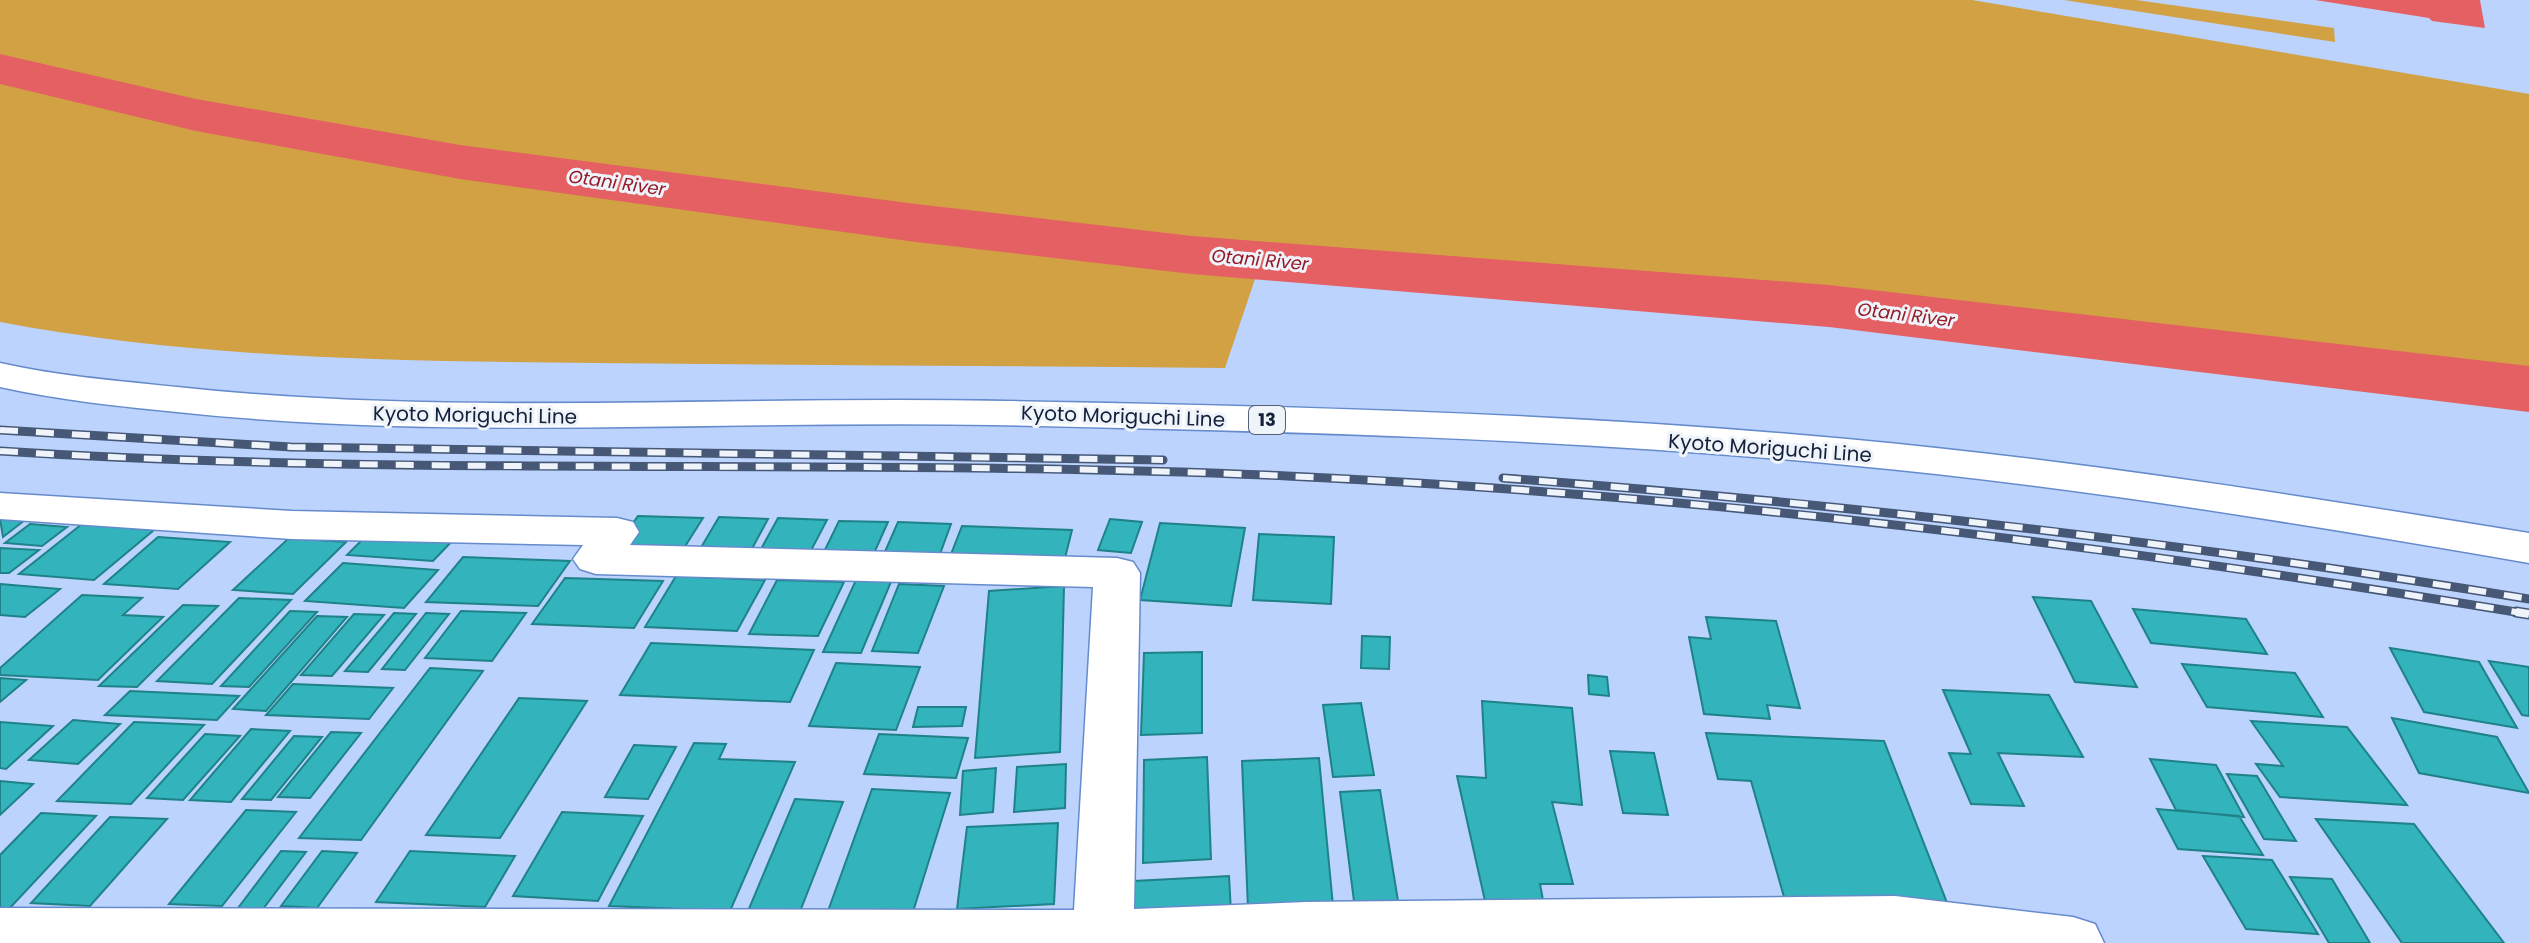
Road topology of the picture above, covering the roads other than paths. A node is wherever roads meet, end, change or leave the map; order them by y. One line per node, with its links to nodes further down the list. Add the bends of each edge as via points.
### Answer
1 (0, 375): 3 (main road, Kyoto Moriguchi Line / 13, via 234,409 460,416 918,411 1180,417 1511,430 1846,452 2211,495)
2 (0, 506): 5 (street, via 292,525 617,532 596,559 1117,573)
3 (2529, 548)
4 (0, 934): 5 (street)
5 (1103, 936): 6 (street)
6 (1308, 936): 7 (street, via 1895,922)
7 (2073, 943)

